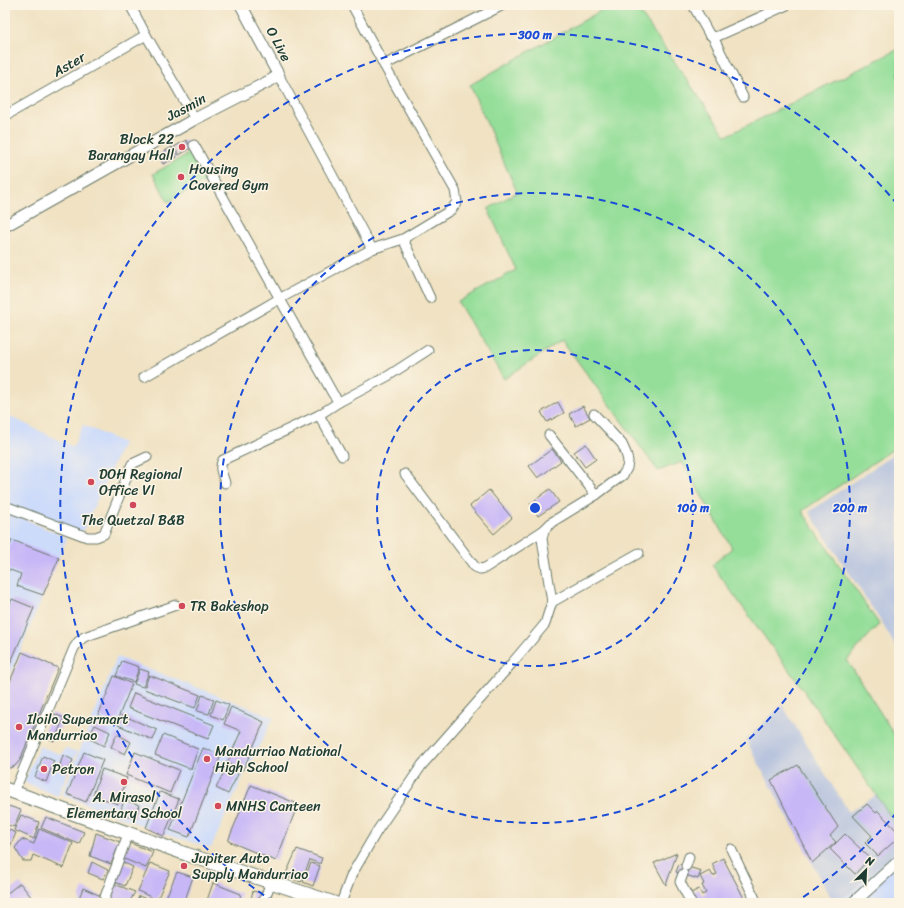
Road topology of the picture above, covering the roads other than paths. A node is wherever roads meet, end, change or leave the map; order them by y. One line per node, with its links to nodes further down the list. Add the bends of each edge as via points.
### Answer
1 (130, 5): 7 (street)
2 (241, 5): 10 (street, O Live)
3 (352, 5): 9 (street)
4 (503, 5): 9 (street)
5 (692, 5): 8 (street)
6 (787, 5): 8 (street)
7 (146, 35): 12 (street, Aster); 13 (street)
8 (713, 37): 11 (street)
9 (384, 65): 16 (street, via 455,190 457,202 451,210)
10 (279, 76): 13 (street, Jasmin); 17 (street)
11 (743, 97)
12 (5, 116)
13 (195, 119): 15 (street, Jasmin)
14 (194, 145): 19 (street)
15 (5, 226)
16 (403, 239): 17 (street); 18 (street)
17 (372, 249): 19 (street)
18 (430, 298)
19 (279, 299): 21 (street); 22 (street)
20 (428, 350): 22 (street, via 388,376)
21 (144, 376)
22 (339, 402): 24 (street)
23 (594, 414): 30 (street, via 622,444 628,461 623,475)
24 (319, 415): 26 (street); 29 (street, via 223,460 221,469)
25 (549, 434): 30 (street)
26 (342, 456)
27 (147, 457): 31 (street, via 132,464 104,534 96,537 88,537)
28 (405, 474): 32 (street, via 480,569)
29 (226, 483)
30 (596, 495): 32 (street, via 552,522)
31 (5, 506)
32 (544, 530): 34 (street, via 542,539)
33 (639, 553): 34 (street)
34 (552, 602): 45 (street, via 545,624 422,765 377,831 352,874)
35 (176, 604): 36 (street, via 84,637 78,642)
36 (9, 791): 37 (main road)
37 (128, 834): 41 (main road); 42 (street)
38 (730, 849): 47 (street)
39 (899, 861): 48 (street)
40 (686, 866): 46 (street, via 680,882)
41 (271, 882): 43 (street); 44 (main road)
42 (105, 903)
43 (263, 903)
44 (334, 903)
45 (341, 903)
46 (691, 903)
47 (757, 903)
48 (853, 903)

